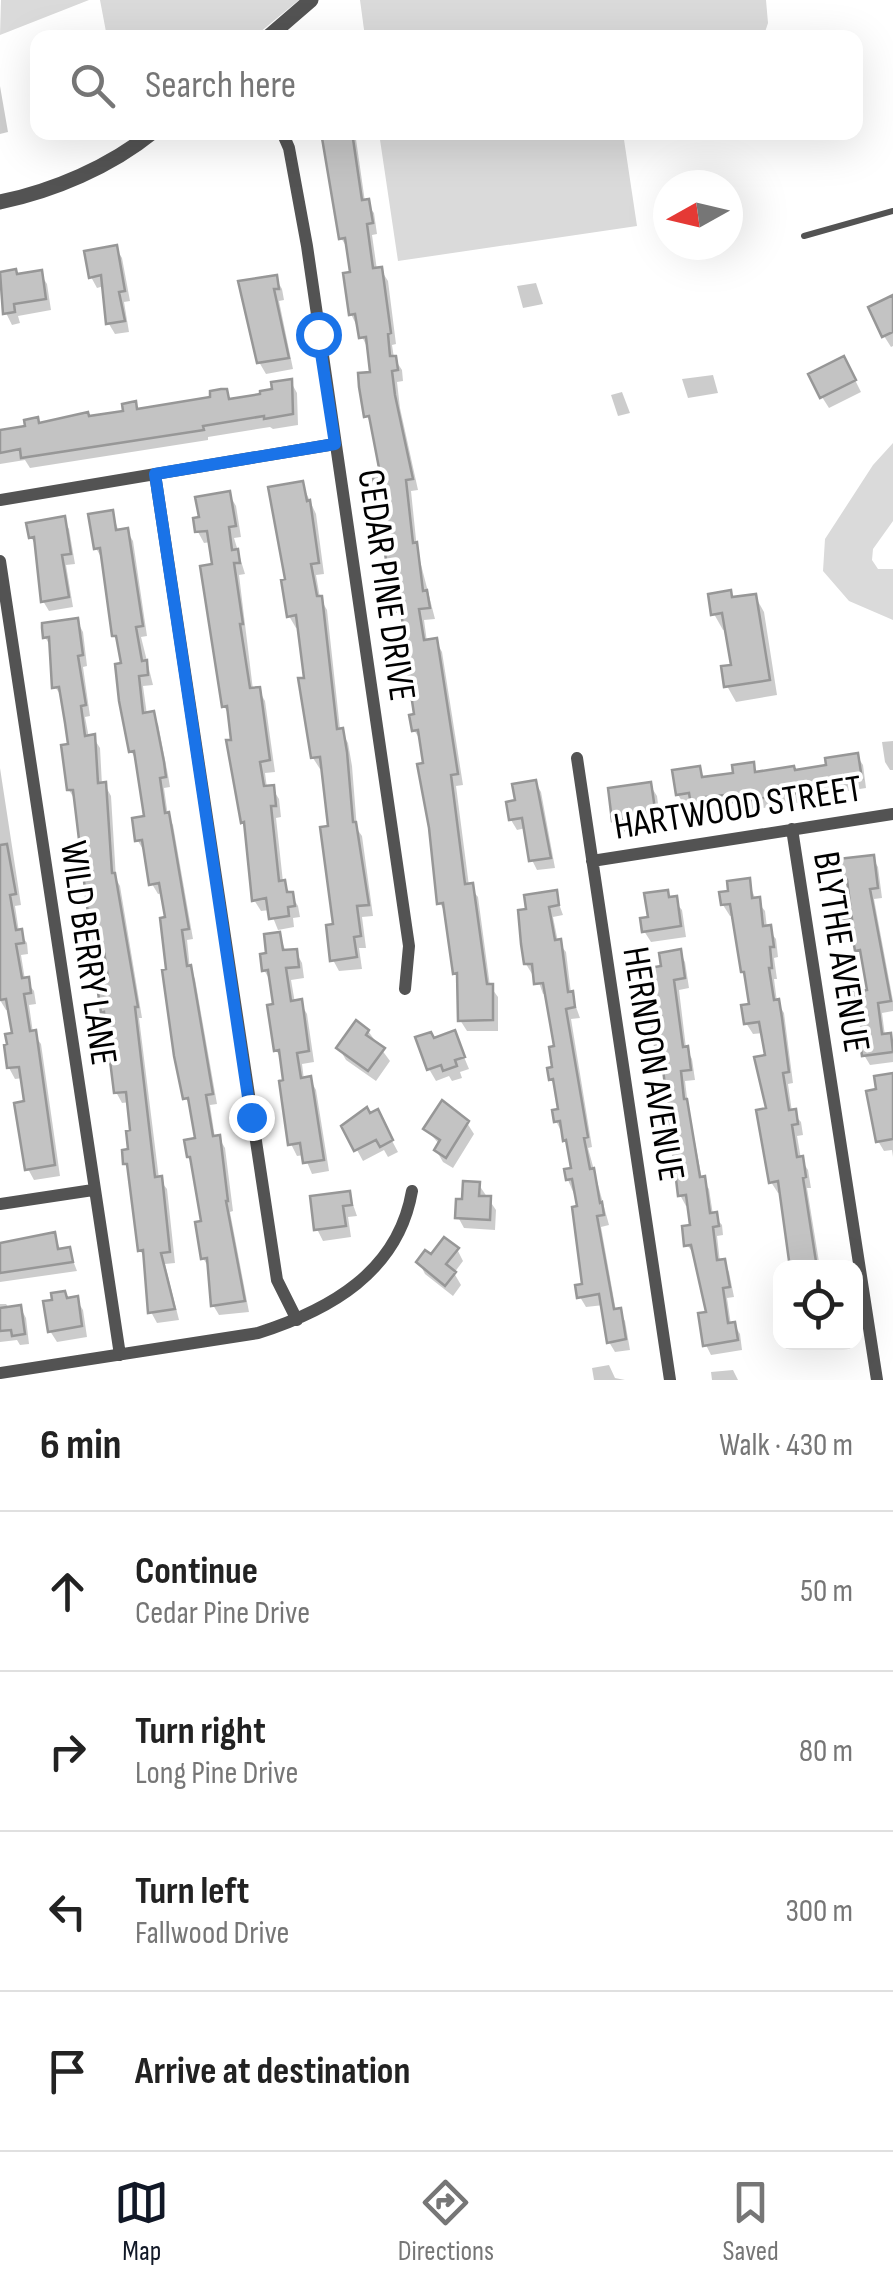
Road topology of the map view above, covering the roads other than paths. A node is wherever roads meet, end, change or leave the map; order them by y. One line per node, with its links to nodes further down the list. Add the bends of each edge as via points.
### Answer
1 (311, 0): 2 (street)
2 (276, 30)
3 (139, 140): 5 (street, via 74,178)
4 (286, 140): 8 (street, CEDAR PINE DRIVE)
5 (0, 202)
6 (893, 211): 7 (lane)
7 (804, 236)
8 (335, 444): 9 (street); 16 (street, CEDAR PINE DRIVE, via 410,946)
9 (155, 474): 10 (street); 20 (street, via 277,1280)
10 (0, 500)
11 (0, 560): 17 (street, WILD BERRY LANE)
12 (576, 758): 15 (street, HERNDON AVENUE)
13 (893, 814): 14 (street, HARTWOOD STREET)
14 (792, 829): 15 (street, HARTWOOD STREET); 24 (street, BLYTHE AVENUE)
15 (592, 861): 23 (street, HERNDON AVENUE)
16 (405, 989)
17 (93, 1190): 19 (street); 21 (street, WILD BERRY LANE)
18 (412, 1191): 20 (street, via 407,1220 366,1276)
19 (0, 1204)
20 (297, 1320): 21 (street, via 258,1334)
21 (120, 1354): 22 (street)
22 (0, 1373)
23 (670, 1380)
24 (877, 1380)

